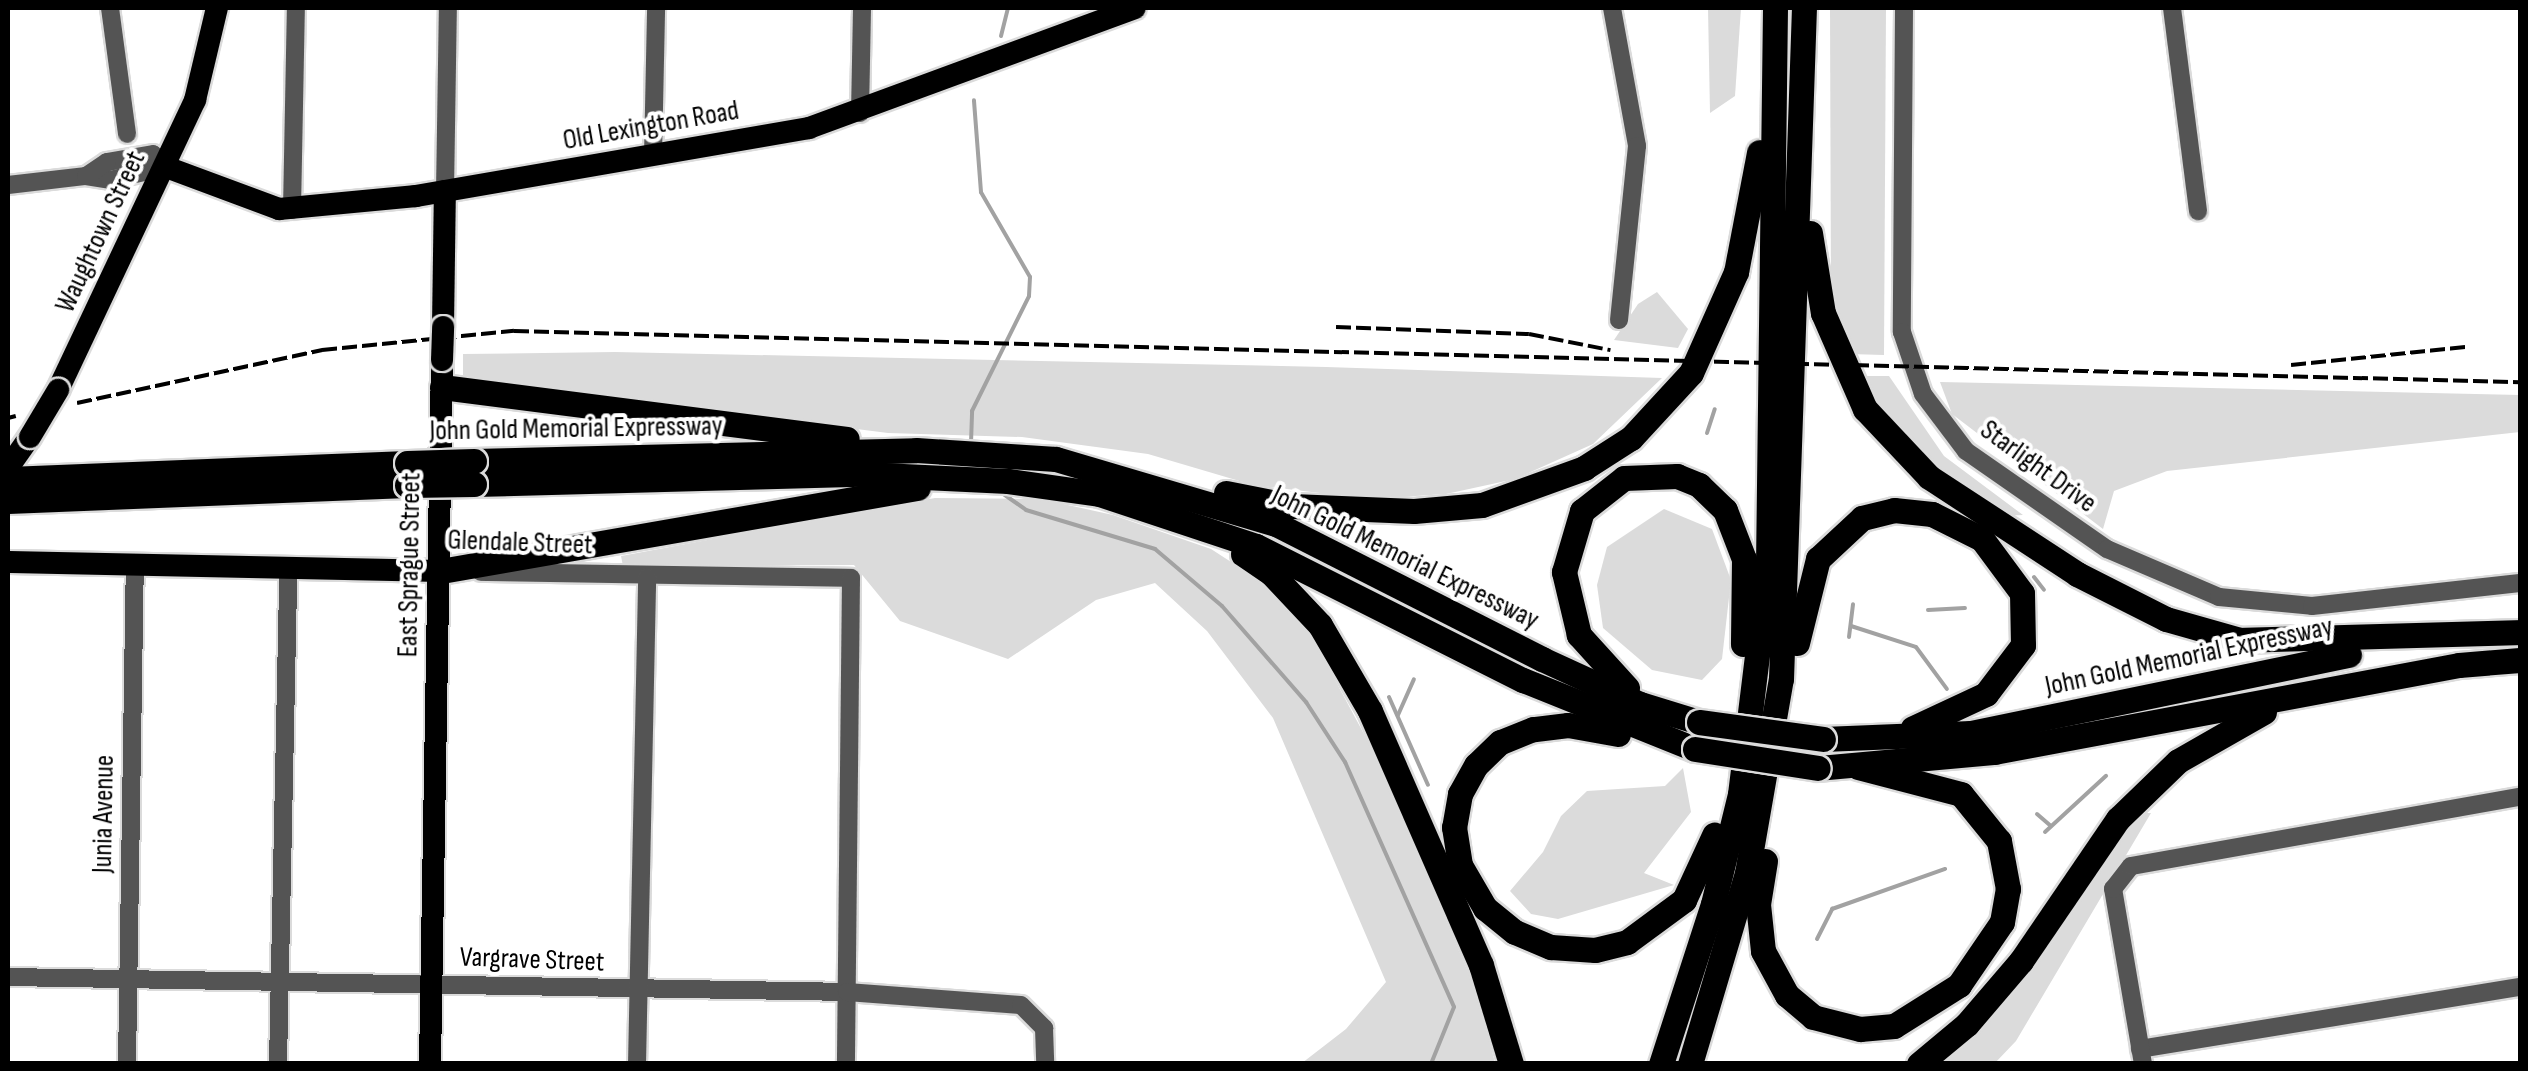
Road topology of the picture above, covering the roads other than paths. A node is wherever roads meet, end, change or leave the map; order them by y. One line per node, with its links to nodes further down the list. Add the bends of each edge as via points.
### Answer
1 (110, 8): 14 (street)
2 (217, 8): 17 (main road, Waughtown Street, via 204,73)
3 (296, 8): 20 (street)
4 (448, 8): 19 (street, East Sprague Street)
5 (656, 8): 16 (street)
6 (862, 8): 13 (street)
7 (1135, 8): 13 (main road, Old Lexington Road)
8 (1612, 8): 22 (street, via 1637,146)
9 (1774, 8): 25 (highway, via 1756,180 1736,272 1692,373 1631,438 1539,487 1482,505 1414,510 1292,506); 43 (highway, via 1768,565)
10 (1804, 8): 15 (highway)
11 (1904, 8): 38 (street, Starlight Drive, via 1902,332 1923,394 1966,451 2107,549 2219,597 2312,606)
12 (2172, 8): 21 (street)
13 (860, 113): 16 (main road, Old Lexington Road)
14 (127, 134)
15 (1800, 152): 39 (highway, via 1822,313 1841,367 1896,448 1988,519 2166,619 2240,640); 41 (highway)
16 (654, 156): 19 (main road, Old Lexington Road)
17 (166, 167): 18 (street, via 110,180 86,176); 20 (main road, Old Lexington Road, via 236,198); 26 (main road, Waughtown Street, bridge, via 58,390)
18 (8, 185)
19 (445, 192): 20 (main road, Old Lexington Road); 23 (main road, East Sprague Street, bridge)
20 (292, 210)
21 (2198, 211)
22 (1619, 320)
23 (442, 388): 24 (highway); 36 (main road, East Sprague Street)
24 (916, 450): 25 (highway, John Gold Memorial Expressway); 27 (highway, John Gold Memorial Expressway)
25 (1084, 466): 44 (highway, John Gold Memorial Expressway, via 1276,524)
26 (8, 468)
27 (474, 472): 28 (highway, John Gold Memorial Expressway, bridge); 30 (highway, John Gold Memorial Expressway)
28 (273, 478): 29 (highway, John Gold Memorial Expressway); 31 (highway, John Gold Memorial Expressway)
29 (8, 479)
30 (940, 480): 32 (highway, John Gold Memorial Expressway, via 1099,494); 36 (highway)
31 (8, 501)
32 (1201, 527): 46 (highway, John Gold Memorial Expressway, via 1256,546 1582,706); 65 (highway, via 1272,573 1330,642 1370,711 1481,964)
33 (8, 562): 34 (main road, Glendale Street)
34 (135, 564): 35 (main road, Glendale Street); 52 (street, Junia Avenue)
35 (288, 568): 36 (main road, Glendale Street); 53 (street)
36 (440, 571): 37 (street, Glendale Street); 54 (main road, East Sprague Street)
37 (648, 577): 56 (street); 57 (street, Glendale Street, via 851,578)
38 (2520, 583)
39 (2520, 632): 45 (highway, John Gold Memorial Expressway, via 2313,660 1971,733)
40 (2520, 660): 42 (highway, John Gold Memorial Expressway)
41 (1781, 679): 45 (highway, via 1818,559 1848,526 1878,513 1910,511 1948,519 1982,539 2022,593 2025,636 2014,664 1986,694 1949,716); 48 (highway)
42 (2383, 679): 47 (highway, John Gold Memorial Expressway, via 1994,752); 68 (highway, via 2253,716 2178,762 2118,819 2020,961 1967,1024)
43 (1752, 681): 44 (highway, via 1742,652 1744,559 1730,516 1692,481 1633,475 1601,490 1582,511 1564,572 1568,608 1583,643); 50 (highway)
44 (1640, 704): 45 (highway, John Gold Memorial Expressway, bridge, via 1699,722)
45 (1852, 741)
46 (1695, 749): 47 (highway, John Gold Memorial Expressway, bridge); 50 (highway, via 1568,725 1532,728 1500,742 1466,779 1456,810 1456,849 1474,895 1535,942 1573,950 1627,942 1684,900 1716,827)
47 (1858, 768): 48 (highway, via 1930,782 1970,801 1999,840 2008,873 2002,922 1974,970 1942,1000 1894,1026 1860,1029 1822,1021 1799,1007 1773,976 1759,923 1773,824)
48 (1764, 796): 67 (highway)
49 (2520, 797): 58 (street, via 2131,866 2116,882 2117,936)
50 (1738, 803): 66 (highway)
51 (8, 977): 52 (street, Vargrave Street)
52 (130, 980): 53 (street, Vargrave Street); 59 (street, Junia Avenue)
53 (279, 982): 54 (street, Vargrave Street); 60 (street)
54 (432, 985): 56 (street, Vargrave Street); 61 (main road, East Sprague Street)
55 (2520, 987): 58 (street)
56 (639, 991): 57 (street, Vargrave Street); 62 (street)
57 (847, 992): 63 (street); 64 (street, Vargrave Street, via 1021,1005 1044,1028)
58 (2142, 1056)
59 (127, 1064)
60 (278, 1064)
61 (430, 1064)
62 (637, 1064)
63 (846, 1064)
64 (1045, 1064)
65 (1511, 1064)
66 (1662, 1064)
67 (1690, 1064)
68 (1919, 1064)

